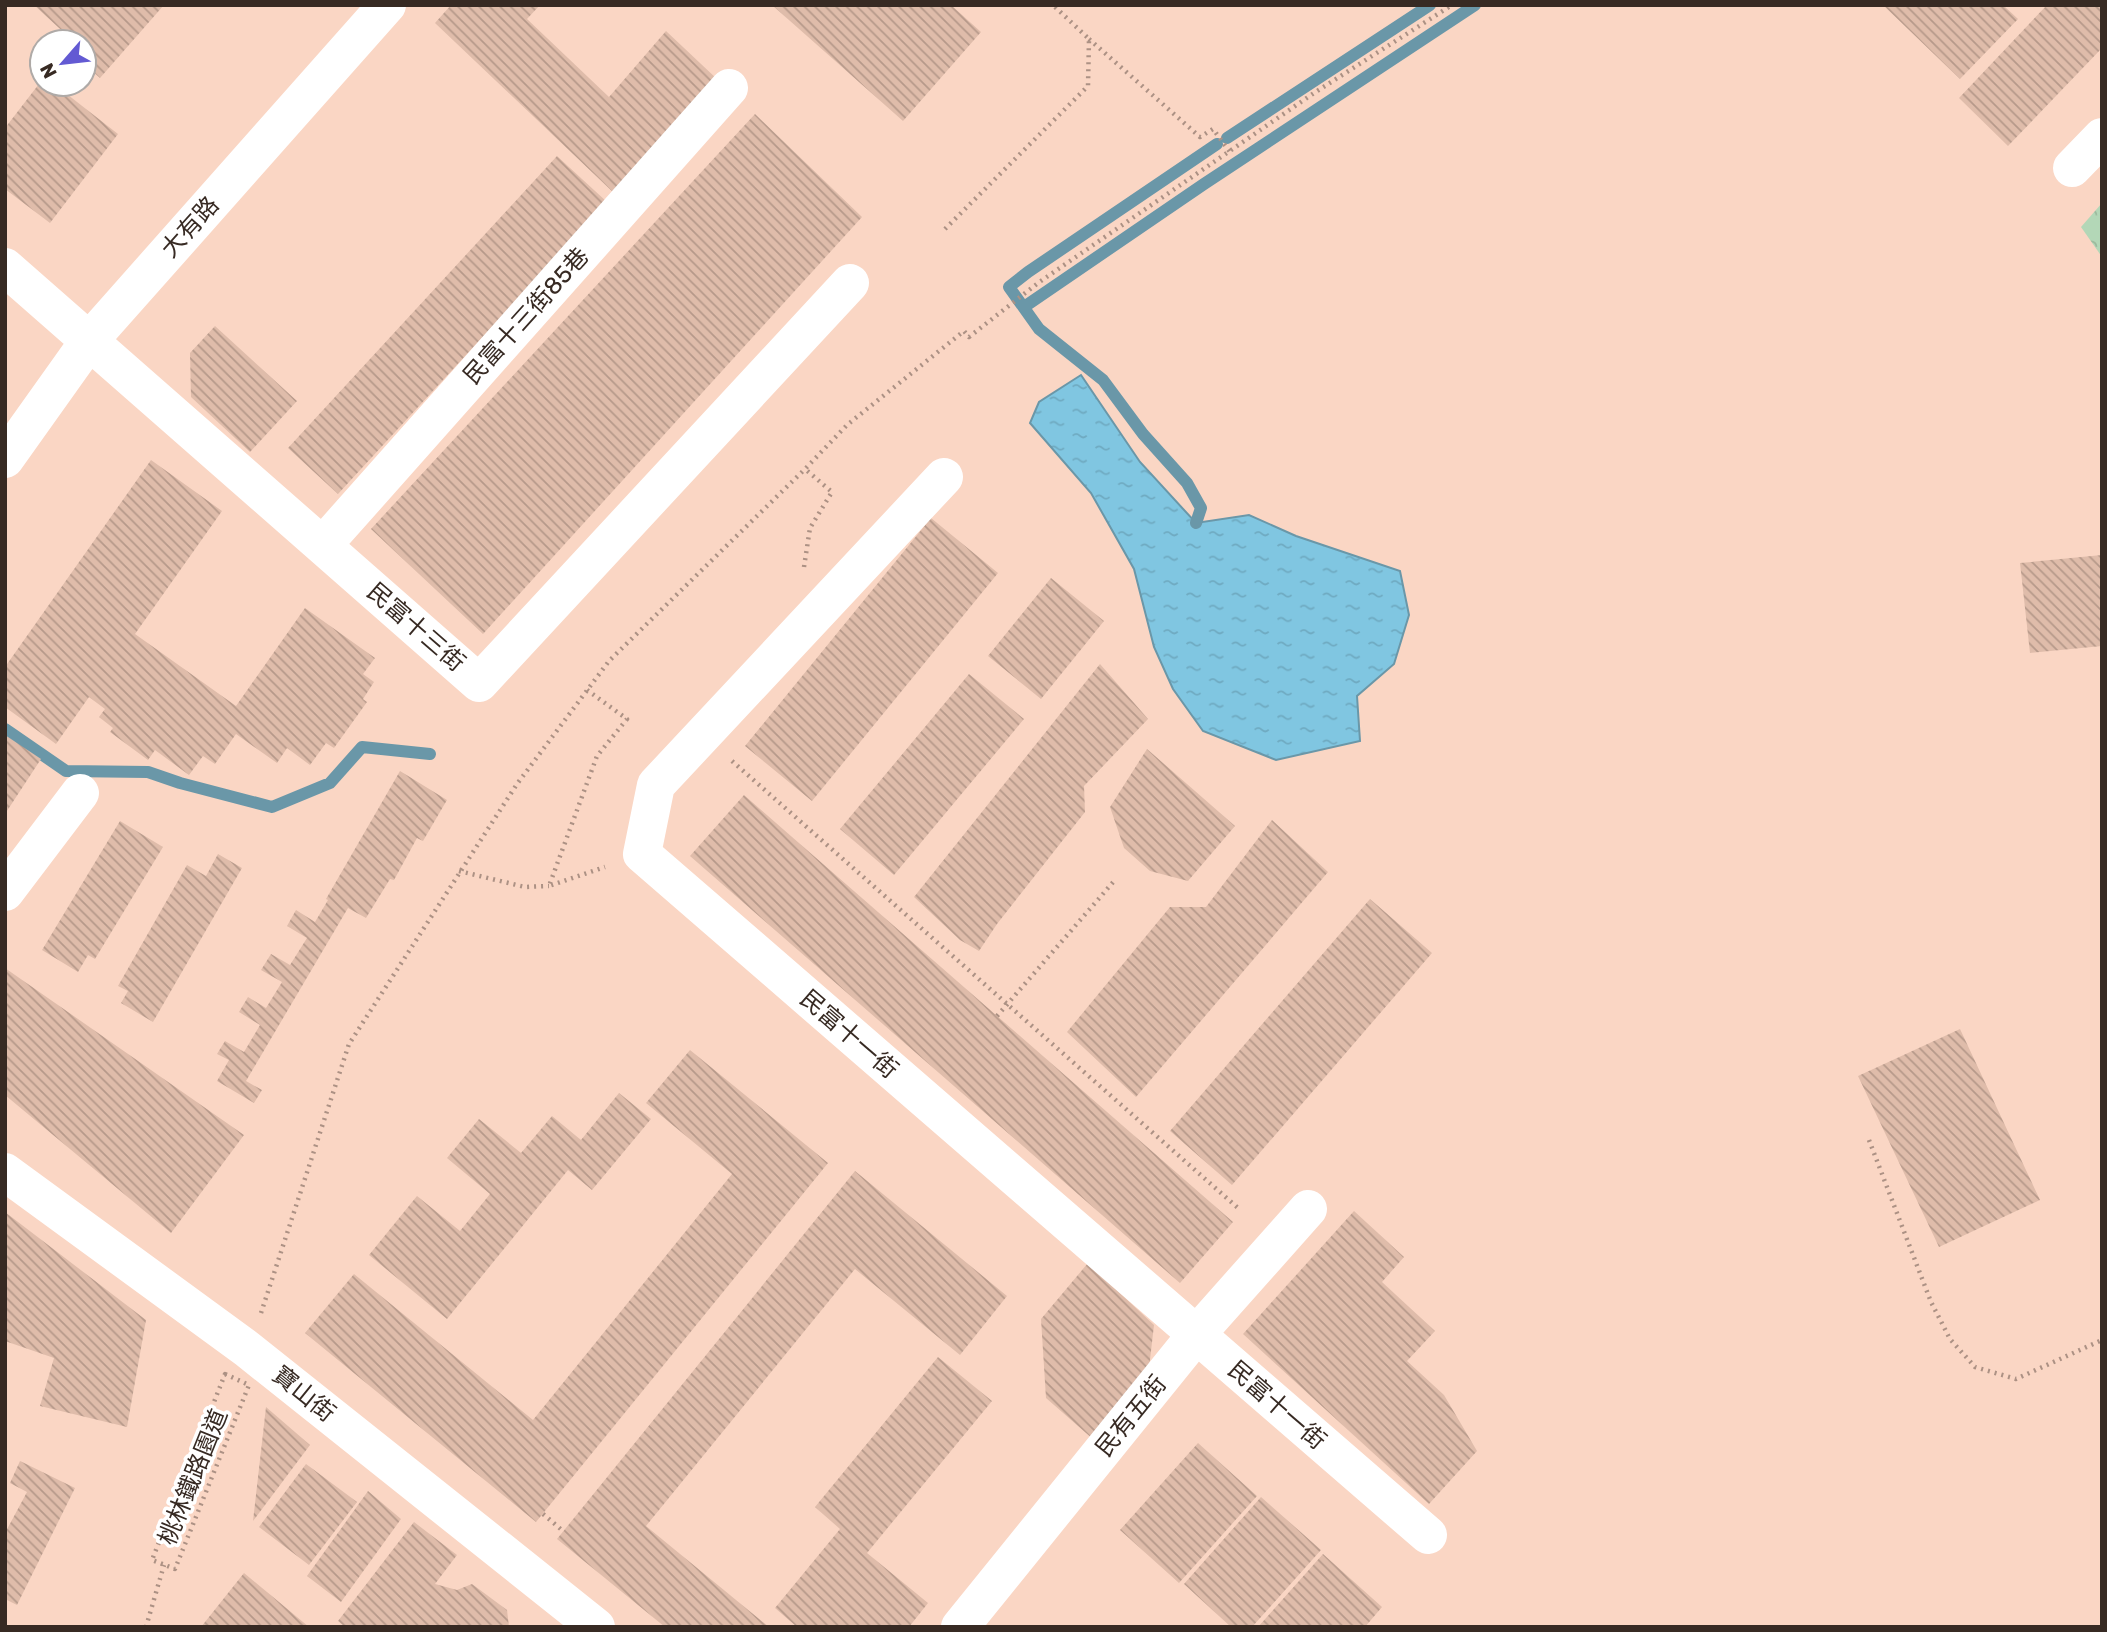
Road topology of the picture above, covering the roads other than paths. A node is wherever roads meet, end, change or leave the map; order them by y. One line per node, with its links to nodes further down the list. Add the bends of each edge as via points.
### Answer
1 (387, 5): 7 (street, 大有路)
2 (729, 88): 10 (street, 民富十三街85巷)
3 (2102, 137): 4 (street)
4 (2072, 168)
5 (5, 267): 7 (street, 民富十三街)
6 (850, 283): 10 (street, 民富十三街, via 479,683)
7 (89, 341): 8 (street, 大有路); 10 (street, 民富十三街)
8 (5, 459)
9 (944, 477): 15 (street, 民富十一街, via 656,785 642,854)
10 (323, 545)
11 (80, 793): 12 (street)
12 (5, 892)
13 (5, 1172): 17 (street, 寶山街, via 247,1349)
14 (1308, 1209): 15 (street, 民有五街)
15 (1196, 1335): 16 (street, 民富十一街); 18 (street, 民有五街)
16 (1428, 1535)
17 (596, 1627)
18 (960, 1627)

